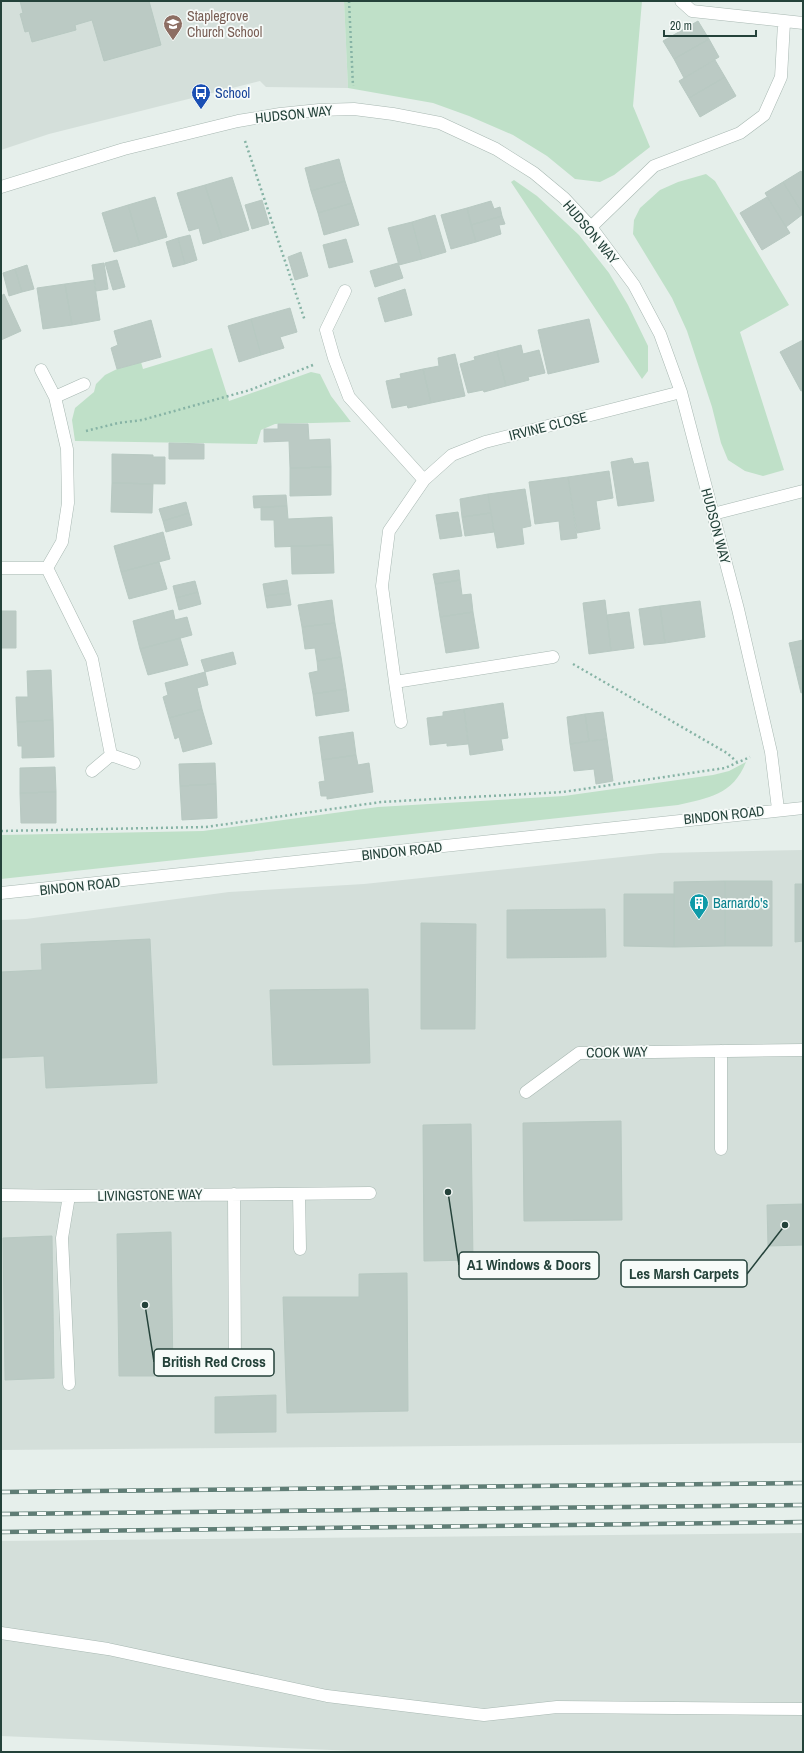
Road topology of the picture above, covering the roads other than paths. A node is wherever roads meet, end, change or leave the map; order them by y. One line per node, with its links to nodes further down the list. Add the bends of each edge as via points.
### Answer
1 (681, 1): 2 (street, via 692,12)
2 (784, 22): 3 (street); 5 (street, via 782,77 764,115 740,133 654,166)
3 (803, 24)
4 (1, 187): 5 (street, HUDSON WAY, via 124,149 238,121 319,110 354,110 440,123 496,149 534,173 564,198)
5 (591, 228): 9 (street, HUDSON WAY, via 634,285 657,327)
6 (345, 291): 11 (street, via 326,330 349,397)
7 (41, 370): 10 (street)
8 (84, 384): 10 (street)
9 (681, 392): 11 (street, IRVINE CLOSE, via 485,442 452,455); 13 (street, HUDSON WAY)
10 (55, 397): 15 (street, via 67,449 68,503 62,542)
11 (424, 480): 17 (street, IRVINE CLOSE, via 389,531 382,586)
12 (803, 491): 13 (street)
13 (713, 514): 23 (street, HUDSON WAY, via 757,687 771,752)
14 (1, 568): 15 (street)
15 (47, 568): 19 (street, via 92,659)
16 (553, 657): 17 (street)
17 (395, 682): 18 (street, IRVINE CLOSE)
18 (401, 722)
19 (111, 755): 20 (street); 21 (street)
20 (134, 763)
21 (92, 771)
22 (803, 808): 23 (street, BINDON ROAD)
23 (778, 809): 24 (street, BINDON ROAD)
24 (1, 893)
25 (803, 1050): 26 (street, COOK WAY)
26 (721, 1051): 27 (street, COOK WAY, via 579,1053); 28 (street)
27 (526, 1092)
28 (721, 1149)
29 (370, 1193): 31 (street, LIVINGSTONE WAY)
30 (234, 1194): 31 (street, LIVINGSTONE WAY); 33 (street, LIVINGSTONE WAY); 35 (street)
31 (299, 1194): 34 (street)
32 (1, 1195): 33 (street, LIVINGSTONE WAY)
33 (69, 1196): 36 (street, via 62,1238)
34 (300, 1249)
35 (236, 1368)
36 (69, 1384)
37 (1, 1633): 38 (street, via 108,1649 327,1696 484,1715 557,1707)
38 (803, 1709)

